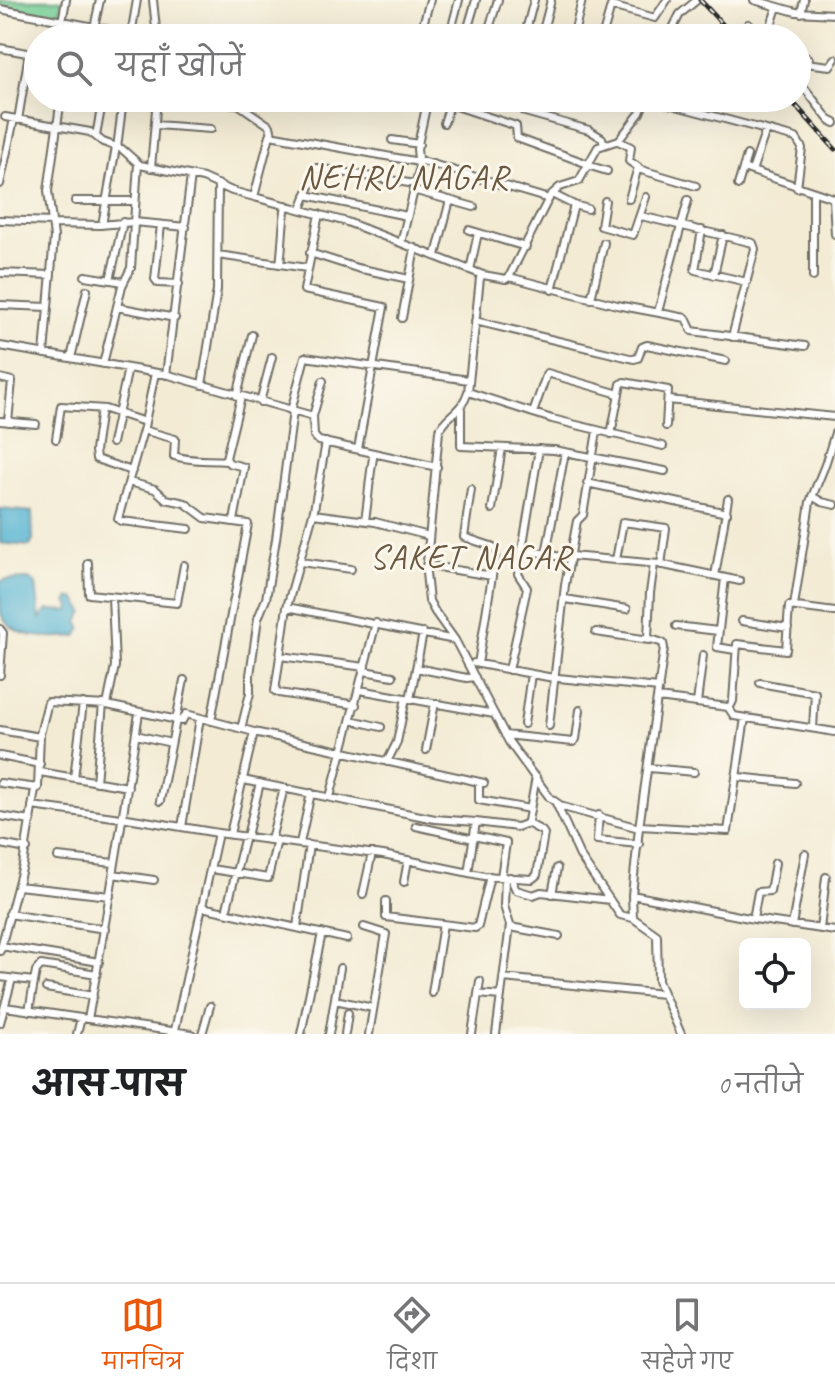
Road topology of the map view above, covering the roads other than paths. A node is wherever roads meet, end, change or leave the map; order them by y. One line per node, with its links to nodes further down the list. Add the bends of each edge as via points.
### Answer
1 (66, 0): 21 (street)
2 (100, 0): 23 (street)
3 (137, 0): 24 (street)
4 (153, 0): 25 (street)
5 (430, 0): 20 (street)
6 (459, 0): 26 (street)
7 (476, 0): 27 (street)
8 (498, 0): 28 (street)
9 (534, 0): 29 (street)
10 (551, 0): 30 (street)
11 (582, 0): 31 (street)
12 (667, 0): 32 (street, via 655,18 611,6)
13 (697, 0): 33 (street)
14 (754, 0): 16 (street)
15 (804, 0): 18 (street)
16 (777, 7): 18 (street); 34 (street)
17 (0, 9): 21 (street)
18 (801, 13): 19 (street)
19 (835, 14)
20 (424, 21)
21 (62, 22): 22 (street)
22 (71, 24)
23 (95, 24)
24 (133, 24)
25 (154, 24)
26 (452, 24)
27 (469, 24)
28 (490, 24)
29 (528, 24)
30 (545, 24)
31 (576, 24)
32 (606, 24)
33 (675, 24)
34 (772, 24)
35 (0, 48): 36 (street)
36 (24, 52)
37 (835, 59): 38 (street, via 830,66)
38 (811, 64)
39 (24, 78): 53 (street)
40 (811, 96): 55 (street)
41 (58, 112): 57 (street)
42 (100, 112): 61 (street)
43 (121, 112): 68 (street)
44 (156, 112): 56 (street)
45 (250, 112): 60 (street, via 270,126)
46 (425, 112): 65 (street)
47 (448, 112): 54 (street)
48 (480, 112): 72 (street, via 516,126 517,138)
49 (525, 112): 66 (street, via 589,130)
50 (638, 112): 63 (street)
51 (698, 112): 59 (street)
52 (5, 117): 53 (street)
53 (16, 119): 57 (street); 67 (street)
54 (444, 123)
55 (835, 123)
56 (156, 125): 58 (street); 73 (street)
57 (55, 126): 61 (street); 108 (street, via 48,191)
58 (211, 129)
59 (766, 130): 77 (street); 84 (street, via 794,137 802,145)
60 (272, 135): 70 (street); 88 (street)
61 (96, 136): 68 (street)
62 (392, 140): 65 (street)
63 (618, 141): 66 (street); 75 (street, via 631,148 629,161)
64 (0, 144): 67 (street)
65 (419, 144): 70 (street)
66 (604, 144): 72 (street)
67 (8, 145): 79 (street)
68 (116, 147): 71 (street); 94 (street)
69 (747, 155): 74 (street)
70 (419, 161): 83 (street); 87 (street)
71 (138, 163): 73 (street); 95 (street)
72 (588, 164): 76 (street); 87 (street, via 579,181)
73 (151, 168): 78 (street)
74 (743, 168): 77 (street); 81 (street)
75 (638, 169): 82 (street); 90 (street)
76 (607, 171)
77 (752, 171): 84 (street)
78 (191, 176): 80 (street); 112 (street)
79 (0, 184)
80 (218, 184): 88 (street); 123 (street)
81 (738, 185)
82 (696, 186)
83 (414, 187): 86 (street, via 317,168); 91 (street); 103 (street)
84 (797, 188): 85 (street)
85 (813, 193): 116 (street, via 833,198); 134 (street)
86 (306, 195): 100 (street); 103 (street)
87 (551, 196): 98 (street); 120 (street)
88 (254, 197): 97 (street)
89 (646, 197): 104 (street)
90 (629, 199)
91 (450, 200): 99 (street); 124 (street)
92 (688, 200): 109 (street)
93 (75, 201): 94 (street)
94 (105, 201): 95 (street); 110 (street)
95 (135, 201): 107 (street)
96 (605, 201): 104 (street, via 602,227 634,235)
97 (286, 205): 100 (street); 125 (street)
98 (574, 205): 101 (street); 141 (street)
99 (474, 207)
100 (301, 209): 102 (street)
101 (588, 209)
102 (319, 214): 118 (street); 122 (street)
103 (407, 216): 118 (street)
104 (641, 216): 109 (street)
105 (0, 220): 108 (street)
106 (123, 222): 107 (street); 110 (street); 136 (street)
107 (134, 222): 111 (street); 137 (street, via 131,268)
108 (52, 223): 110 (street); 129 (street)
109 (681, 224): 114 (street); 146 (street)
110 (102, 225)
111 (161, 225): 112 (street); 139 (street, via 155,279)
112 (186, 227): 139 (street)
113 (469, 230): 115 (street)
114 (702, 230): 117 (street); 131 (street, via 695,270)
115 (478, 233): 120 (street); 127 (street)
116 (835, 234)
117 (723, 235): 131 (street); 138 (street, via 755,246)
118 (401, 243): 121 (street)
119 (604, 243): 142 (street)
120 (526, 247): 133 (street)
121 (415, 248): 124 (street); 135 (street)
122 (310, 253): 126 (street); 135 (street)
123 (218, 255): 125 (street); 166 (street)
124 (436, 255): 127 (street)
125 (280, 264): 126 (street)
126 (307, 268): 160 (street, via 305,290 383,306)
127 (470, 270): 130 (street)
128 (0, 273): 129 (street)
129 (51, 275): 144 (street)
130 (483, 275): 133 (street); 149 (street)
131 (714, 275): 138 (street)
132 (85, 276): 136 (street)
133 (509, 277): 141 (street)
134 (813, 277)
135 (409, 279): 148 (street)
136 (110, 280): 137 (street)
137 (124, 282): 145 (street)
138 (747, 282): 151 (street)
139 (179, 284): 147 (street)
140 (87, 290): 156 (street)
141 (552, 290): 142 (street)
142 (591, 299): 146 (street)
143 (0, 305): 144 (street)
144 (48, 307): 154 (street)
145 (117, 307): 147 (street); 158 (street)
146 (658, 312): 151 (street, via 686,318 692,331)
147 (175, 318): 162 (street)
148 (402, 318)
149 (475, 321): 157 (street, via 634,359 647,345); 164 (street)
150 (252, 335): 169 (street)
151 (732, 337): 153 (street)
152 (0, 346): 154 (street)
153 (805, 346)
154 (44, 354): 156 (street)
155 (272, 357): 171 (street)
156 (71, 358): 158 (street)
157 (726, 361)
158 (103, 364): 159 (street)
159 (128, 368): 161 (street); 175 (street)
160 (374, 368): 164 (street); 174 (street, via 304,358); 192 (street)
161 (155, 373): 162 (street); 180 (street)
162 (166, 375): 166 (street)
163 (0, 378): 179 (street, via 12,381)
164 (469, 380): 167 (street)
165 (323, 381): 177 (street)
166 (202, 385): 169 (street)
167 (468, 392): 173 (street); 176 (street)
168 (619, 394): 170 (street, via 624,382 667,389); 176 (street, via 547,373); 186 (street)
169 (239, 396): 171 (street); 197 (street)
170 (668, 400): 178 (street); 182 (street)
171 (260, 402): 174 (street)
172 (101, 409): 175 (street); 187 (street, via 61,406); 199 (street, via 96,459)
173 (461, 409): 191 (street, via 460,445); 198 (street, via 441,425)
174 (292, 411): 177 (street); 281 (street, via 276,539)
175 (118, 413): 180 (street); 189 (street)
176 (533, 413): 184 (street)
177 (313, 416): 188 (street, via 315,438)
178 (835, 417)
179 (4, 421): 181 (street)
180 (145, 422): 183 (street)
181 (36, 424)
182 (666, 426)
183 (143, 430): 197 (street, via 175,439 174,456); 199 (street)
184 (597, 431): 186 (street); 196 (street)
185 (835, 433): 204 (street)
186 (611, 434): 190 (street)
187 (56, 439)
188 (326, 442): 192 (street); 209 (street)
189 (112, 443)
190 (663, 446)
191 (502, 448): 193 (street); 207 (street)
192 (358, 449): 195 (street)
193 (539, 449): 194 (street); 214 (street)
194 (565, 452): 196 (street); 215 (street)
195 (374, 453): 198 (street); 210 (street)
196 (592, 457): 200 (street); 202 (street)
197 (227, 461): 211 (street, via 244,467)
198 (437, 467): 213 (street)
199 (132, 471): 201 (street)
200 (665, 471)
201 (129, 482): 211 (street, via 185,503 201,517); 212 (street, via 119,520)
202 (587, 483): 208 (street); 216 (street)
203 (471, 489): 224 (street, via 464,537 495,550)
204 (812, 496): 206 (street); 230 (street)
205 (728, 499): 208 (street)
206 (835, 505)
207 (492, 509)
208 (727, 513): 225 (street)
209 (313, 514): 210 (street); 218 (street)
210 (365, 520): 213 (street)
211 (234, 521): 276 (street, via 246,522 248,530)
212 (189, 529)
213 (429, 536): 222 (street)
214 (522, 549): 215 (street); 251 (street, via 518,577 527,588)
215 (546, 554): 216 (street)
216 (571, 557): 217 (street); 229 (street)
217 (616, 560): 220 (street); 220 (street, via 623,522 666,528)
218 (301, 562): 223 (street); 231 (street)
219 (88, 563): 228 (street, via 88,593)
220 (658, 564): 225 (street); 243 (street, via 650,593)
221 (184, 565): 228 (street, via 177,603)
222 (426, 565): 224 (street); 242 (street, via 429,601)
223 (351, 569)
224 (492, 576): 248 (street)
225 (715, 576): 226 (street)
226 (725, 578): 227 (street); 239 (street)
227 (740, 581)
228 (112, 597): 266 (street, via 115,666)
229 (565, 599): 232 (street); 256 (street)
230 (794, 606): 233 (street); 237 (street, via 789,607)
231 (287, 607): 235 (street); 246 (street)
232 (627, 609)
233 (835, 612)
234 (742, 621): 237 (street)
235 (376, 623): 241 (street); 250 (street)
236 (676, 626): 239 (street)
237 (788, 628): 244 (street, via 786,650 742,643)
238 (0, 629): 253 (street)
239 (718, 631): 244 (street, via 718,648)
240 (596, 632): 243 (street)
241 (423, 633): 242 (street); 249 (street)
242 (455, 640): 247 (street)
243 (649, 640): 259 (street, via 664,645)
244 (735, 650): 268 (street)
245 (703, 655): 265 (street)
246 (280, 656): 250 (street); 267 (street, via 275,686 279,693)
247 (467, 662): 248 (street); 255 (street)
248 (478, 664): 251 (street)
249 (416, 668): 255 (street); 261 (street)
250 (365, 669): 254 (street); 260 (street)
251 (509, 670): 252 (street)
252 (531, 674): 256 (street); 277 (street)
253 (0, 675)
254 (393, 676)
255 (475, 677): 271 (street)
256 (557, 678): 259 (street); 278 (street)
257 (184, 680): 274 (street)
258 (760, 683): 280 (street, via 815,693)
259 (659, 688): 262 (street)
260 (360, 690): 261 (street); 267 (street)
261 (408, 698): 264 (street); 292 (street)
262 (658, 698): 265 (street); 294 (street)
263 (83, 703): 266 (street); 287 (street, via 48,702); 299 (street)
264 (435, 703): 271 (street); 289 (street)
265 (697, 703): 268 (street)
266 (105, 704): 270 (street); 301 (street)
267 (356, 705): 275 (street)
268 (730, 707): 273 (street, via 732,716)
269 (580, 710): 286 (street, via 573,742)
270 (139, 713): 274 (street); 285 (street)
271 (494, 714): 286 (street)
272 (200, 718): 274 (street, via 186,714); 276 (street); 321 (street)
273 (745, 718): 280 (street); 298 (street)
274 (176, 720): 288 (street)
275 (351, 720): 279 (street); 290 (street)
276 (211, 721): 281 (street)
277 (524, 724)
278 (549, 726)
279 (381, 727)
280 (813, 728): 284 (street)
281 (241, 729): 283 (street)
282 (0, 730): 287 (street)
283 (254, 732): 290 (street); 300 (street)
284 (835, 732)
285 (136, 735): 288 (street); 305 (street)
286 (505, 735): 297 (street)
287 (40, 737): 293 (street)
288 (171, 743): 310 (street)
289 (426, 750)
290 (342, 752): 292 (street); 309 (street)
291 (0, 756): 293 (street)
292 (387, 762): 313 (street, via 482,783 479,800)
293 (40, 764): 295 (street)
294 (649, 768): 296 (street); 322 (street)
295 (40, 772): 299 (street); 307 (street)
296 (694, 772)
297 (536, 777): 311 (street); 313 (street)
298 (738, 777): 304 (street); 322 (street, via 728,831)
299 (74, 778): 301 (street)
300 (243, 780): 303 (street); 324 (street)
301 (96, 782): 305 (street)
302 (0, 783): 307 (street)
303 (260, 783): 306 (street); 325 (street)
304 (795, 783)
305 (128, 787): 316 (street)
306 (284, 788): 308 (street); 327 (street)
307 (35, 789): 312 (street)
308 (311, 793): 309 (street); 328 (street)
309 (330, 797): 318 (street)
310 (160, 801)
311 (556, 803): 314 (street); 354 (street, via 580,856)
312 (32, 806): 316 (street); 317 (street)
313 (530, 809): 319 (street)
314 (599, 815): 322 (street); 330 (street, via 597,840)
315 (0, 816): 317 (street)
316 (121, 817): 321 (street); 337 (street)
317 (31, 821): 332 (street)
318 (476, 822): 319 (street, via 517,827); 326 (street)
319 (528, 823): 345 (street, via 544,834 537,875)
320 (416, 826): 326 (street)
321 (182, 827): 323 (street)
322 (640, 827): 330 (street)
323 (218, 833): 324 (street); 340 (street)
324 (230, 834): 325 (street)
325 (246, 836): 327 (street); 343 (street)
326 (474, 838): 341 (street); 345 (street, via 506,843)
327 (274, 840): 328 (street); 343 (street, via 270,877)
328 (300, 843): 331 (street)
329 (0, 844): 332 (street)
330 (639, 844): 352 (street)
331 (309, 845): 333 (street); 364 (street)
332 (27, 849): 349 (street)
333 (372, 853): 336 (street); 350 (street)
334 (805, 854): 363 (street)
335 (58, 857): 337 (street)
336 (408, 860): 341 (street); 348 (street)
337 (114, 863): 342 (street)
338 (775, 863): 361 (street, via 770,891 758,892)
339 (557, 868): 351 (street)
340 (211, 869): 343 (street); 356 (street)
341 (468, 873): 344 (street)
342 (113, 874): 347 (street); 353 (street)
343 (236, 874): 359 (street)
344 (490, 876): 345 (street); 362 (street, via 477,927)
345 (506, 877): 351 (street, via 517,890); 366 (street, via 504,906)
346 (826, 877): 368 (street)
347 (154, 880)
348 (404, 882)
349 (18, 886): 353 (street); 358 (street)
350 (363, 894)
351 (552, 894): 354 (street)
352 (632, 895): 360 (street); 361 (street)
353 (110, 896): 367 (street)
354 (610, 900): 360 (street, via 622,917)
355 (386, 901): 362 (street, via 386,917)
356 (202, 907): 359 (street); 396 (street)
357 (0, 908): 358 (street)
358 (10, 912): 367 (street); 373 (street)
359 (226, 912): 364 (street)
360 (633, 918): 385 (street, via 657,935)
361 (753, 919): 363 (street)
362 (443, 924): 383 (street)
363 (792, 925): 368 (street)
364 (297, 927): 370 (street)
365 (364, 927): 391 (street, via 386,934)
366 (510, 927): 371 (street); 378 (street)
367 (105, 929): 374 (street)
368 (820, 929): 369 (street)
369 (835, 931)
370 (322, 933): 372 (street); 400 (street)
371 (559, 936)
372 (347, 939)
373 (0, 950): 374 (street)
374 (99, 962): 376 (street)
375 (340, 968): 388 (street)
376 (97, 974): 380 (street, via 41,965); 386 (street)
377 (0, 977): 379 (street)
378 (503, 978): 385 (street); 387 (street)
379 (12, 979): 380 (street); 390 (street)
380 (34, 981): 392 (street)
381 (480, 981): 384 (street)
382 (46, 988): 386 (street)
383 (432, 993)
384 (478, 994): 387 (street); 404 (street)
385 (663, 994): 406 (street)
386 (93, 996): 394 (street)
387 (501, 996): 405 (street)
388 (335, 1000): 391 (street); 401 (street)
389 (210, 1006): 399 (street)
390 (5, 1007): 392 (street); 395 (street)
391 (373, 1008): 403 (street)
392 (29, 1011): 394 (street)
393 (348, 1013): 402 (street)
394 (84, 1019): 396 (street); 397 (street)
395 (0, 1023)
396 (175, 1030): 398 (street)
397 (77, 1034)
398 (192, 1034)
399 (202, 1034)
400 (301, 1034)
401 (329, 1034)
402 (345, 1034)
403 (369, 1034)
404 (472, 1034)
405 (496, 1034)
406 (681, 1034)

